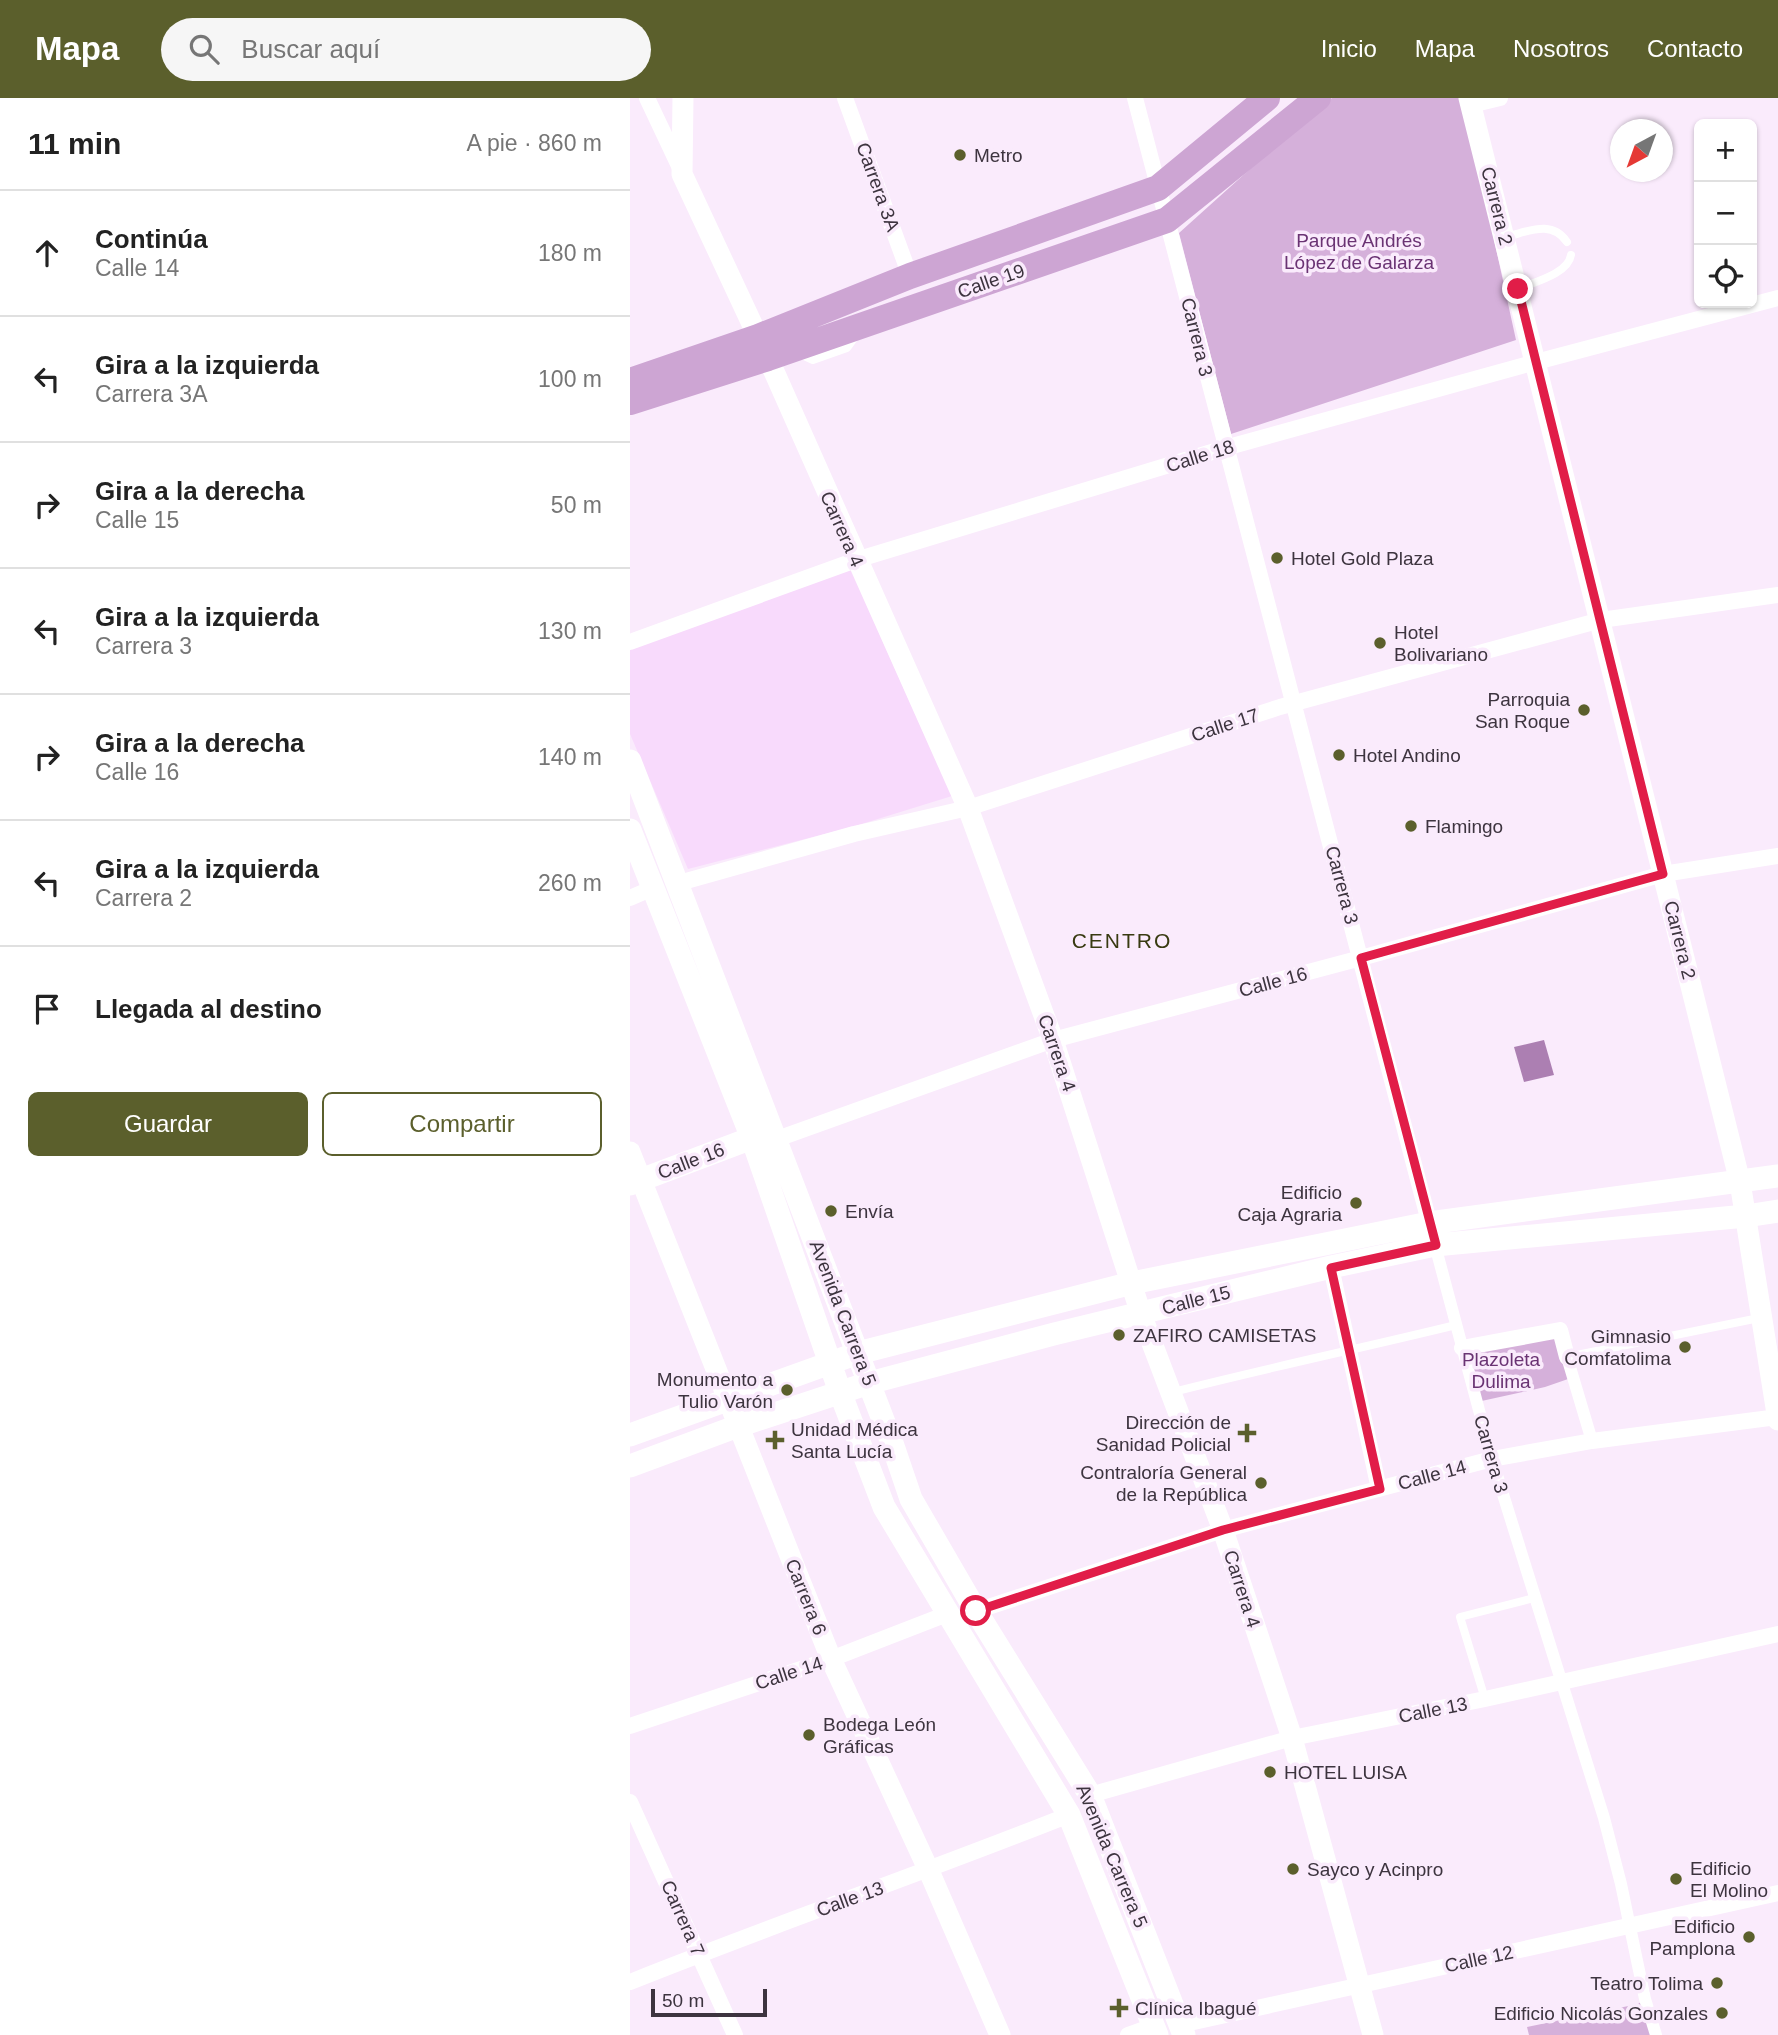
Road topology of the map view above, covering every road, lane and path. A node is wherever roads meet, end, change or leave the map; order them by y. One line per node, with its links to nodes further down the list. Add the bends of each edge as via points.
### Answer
1 (647, 98): 9 (street)
2 (684, 98): 9 (street, Carrera 4)
3 (845, 98): 15 (street, Carrera 3A)
4 (1267, 98): 10 (main road, Calle 19)
5 (1318, 98): 11 (main road, Calle 19)
6 (1500, 98): 8 (street)
7 (1136, 99): 10 (street, Carrera 3)
8 (1470, 102): 12 (street, Carrera 2)
9 (682, 174): 18 (street, Carrera 4)
10 (1158, 188): 11 (street, Carrera 3); 15 (main road, Calle 19)
11 (1167, 220): 18 (main road, Calle 19, via 863,325); 23 (street, Carrera 3)
12 (1505, 237): 13 (lane, via 1552,229); 16 (street, Carrera 2)
13 (1567, 242)
14 (1571, 255): 16 (lane, via 1564,268)
15 (911, 276): 18 (main road, Calle 19)
16 (1518, 289): 19 (street, Carrera 2)
17 (1778, 298): 19 (street, Calle 18)
18 (765, 347): 20 (main road, via 703,349); 21 (main road, Calle 19); 22 (main road, Calle 19); 24 (street, Carrera 4)
19 (1536, 362): 23 (street, Calle 18); 26 (street, Carrera 2)
20 (630, 374)
21 (630, 381)
22 (630, 401)
23 (1225, 448): 24 (street, Calle 18); 28 (street, Carrera 3)
24 (856, 560): 27 (street, Calle 18); 30 (street, Carrera 4)
25 (1778, 594): 26 (street, Calle 17)
26 (1601, 620): 28 (street, Calle 17); 33 (street, Carrera 2)
27 (630, 642)
28 (1294, 704): 30 (street, Calle 17); 37 (street, Carrera 3)
29 (630, 761): 34 (main road, Avenida Carrera 5)
30 (968, 808): 34 (street, Calle 17); 38 (street, Carrera 4)
31 (630, 830): 35 (main road, Avenida Carrera 5)
32 (1778, 856): 33 (street, Calle 16)
33 (1663, 874): 37 (street, Calle 16); 44 (street, Carrera 2)
34 (679, 883): 40 (main road, Avenida Carrera 5)
35 (653, 888): 36 (street); 39 (main road, Avenida Carrera 5)
36 (630, 898)
37 (1361, 958): 38 (street, Calle 16); 47 (street, Carrera 3)
38 (1053, 1040): 40 (street, Calle 16); 49 (street, Carrera 4)
39 (752, 1138): 43 (main road, Calle 16); 57 (main road, Avenida Carrera 5)
40 (776, 1139): 55 (main road, Avenida Carrera 5)
41 (630, 1152): 43 (street, Carrera 6)
42 (1778, 1177): 44 (main road, Calle 15)
43 (636, 1182): 61 (street, Carrera 6)
44 (1740, 1182): 46 (street, Carrera 2); 47 (main road, Calle 15)
45 (1778, 1210): 46 (main road, Calle 15)
46 (1745, 1216): 47 (main road, Calle 15); 51 (street, Carrera 2)
47 (1432, 1234): 48 (main road, Calle 15); 49 (main road, Calle 15); 52 (street, Carrera 3)
48 (1331, 1268): 50 (main road, Calle 15); 54 (street)
49 (1132, 1283): 50 (street, Carrera 4); 55 (main road, Calle 15)
50 (1141, 1314): 58 (main road, Calle 15); 60 (street, Carrera 4)
51 (1762, 1318): 56 (lane); 62 (street, Carrera 2)
52 (1456, 1325): 53 (street, Carrera 3); 54 (lane)
53 (1462, 1348): 56 (street, via 1560,1330); 66 (street, Carrera 3)
54 (1348, 1351): 60 (lane); 68 (street)
55 (858, 1353): 57 (main road, Calle 15); 58 (main road, Avenida Carrera 5)
56 (1567, 1357): 65 (street)
57 (832, 1363): 59 (main road, Avenida Carrera 5); 61 (main road, Calle 15)
58 (869, 1383): 59 (main road, Calle 15); 71 (main road, Avenida Carrera 5, via 911,1499)
59 (840, 1392): 63 (main road, Calle 15); 72 (main road, Avenida Carrera 5, via 884,1507)
60 (1172, 1392): 69 (street, Carrera 4)
61 (727, 1399): 63 (street, Carrera 6); 64 (main road, Calle 15)
62 (1778, 1418): 65 (street, Calle 14)
63 (738, 1426): 67 (main road, Calle 15); 74 (street, Carrera 6)
64 (630, 1435)
65 (1592, 1441): 66 (street, Calle 14)
66 (1492, 1459): 68 (street, Calle 14); 70 (street, Carrera 3)
67 (630, 1466)
68 (1380, 1489): 69 (street, Calle 14)
69 (1223, 1530): 71 (street, Calle 14); 78 (street, Carrera 4)
70 (1534, 1598): 75 (street, Carrera 3); 76 (lane, via 1461,1617)
71 (976, 1611): 79 (main road, Avenida Carrera 5)
72 (947, 1614): 74 (street, Calle 14); 81 (main road, Avenida Carrera 5)
73 (1778, 1634): 75 (street, Calle 13)
74 (831, 1659): 77 (street, Calle 14); 82 (street, Carrera 6)
75 (1561, 1683): 76 (street, Calle 13); 84 (street, Carrera 3, via 1604,1818)
76 (1485, 1699): 78 (street, Calle 13)
77 (630, 1726)
78 (1292, 1738): 79 (street, Calle 13); 87 (street, Carrera 4)
79 (1090, 1795): 88 (main road, Avenida Carrera 5)
80 (630, 1802): 85 (street, Carrera 7)
81 (1069, 1815): 82 (street, Calle 13); 89 (main road, Avenida Carrera 5)
82 (929, 1871): 85 (street, Calle 13); 91 (street, Carrera 6)
83 (1778, 1893): 84 (street, Calle 12)
84 (1630, 1925): 87 (street, Calle 12); 94 (street, Carrera 3)
85 (699, 1954): 86 (street, Calle 13); 90 (street, Carrera 7)
86 (630, 1982)
87 (1359, 1985): 88 (street, Calle 12); 93 (street, Carrera 4)
88 (1182, 2030)
89 (1155, 2031): 92 (street)
90 (735, 2035)
91 (1000, 2035)
92 (1128, 2035)
93 (1373, 2035)
94 (1656, 2035)

